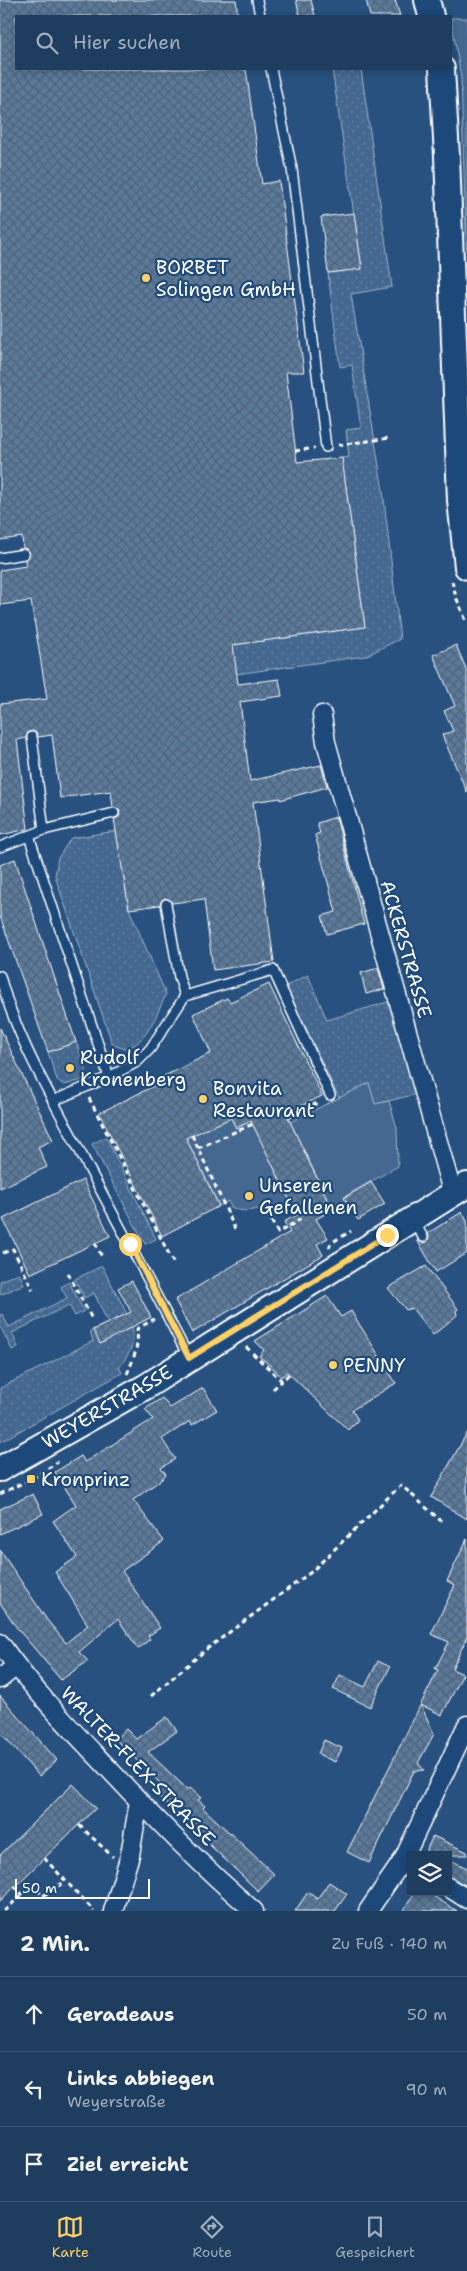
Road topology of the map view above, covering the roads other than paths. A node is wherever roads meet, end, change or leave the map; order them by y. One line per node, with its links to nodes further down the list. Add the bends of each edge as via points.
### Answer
1 (257, 0): 3 (lane)
2 (427, 0): 4 (main road)
3 (260, 15)
4 (432, 15)
5 (271, 70): 7 (lane, via 292,169)
6 (442, 70): 10 (main road, via 460,500)
7 (326, 446)
8 (24, 554): 9 (lane)
9 (0, 558)
10 (467, 563)
11 (322, 715): 24 (street, ACKERSTRASSE, via 326,742)
12 (32, 738): 14 (lane)
13 (114, 813): 14 (lane)
14 (44, 830): 15 (lane)
15 (29, 836): 16 (lane); 21 (lane)
16 (0, 847)
17 (166, 904): 20 (lane)
18 (0, 976): 19 (lane)
19 (2, 990): 23 (lane)
20 (185, 996): 21 (lane, via 150,1049 137,1062); 22 (lane, via 274,970)
21 (109, 1077): 23 (lane)
22 (330, 1096)
23 (54, 1101): 25 (lane)
24 (460, 1190): 25 (main road, WEYERSTRASSE, via 418,1228)
25 (189, 1358): 26 (main road, WEYERSTRASSE, via 145,1387)
26 (0, 1469)
27 (0, 1643): 28 (street, WALTER-FLEX-STRASSE)
28 (16, 1666): 29 (street); 31 (street, WALTER-FLEX-STRASSE)
29 (0, 1679)
30 (467, 1725): 32 (street)
31 (139, 1801): 36 (street, via 136,1828); 37 (street, WALTER-FLEX-STRASSE)
32 (412, 1851)
33 (407, 1862): 38 (street)
34 (452, 1890): 35 (street)
35 (467, 1899)
36 (113, 1911)
37 (254, 1911)
38 (368, 1911)

